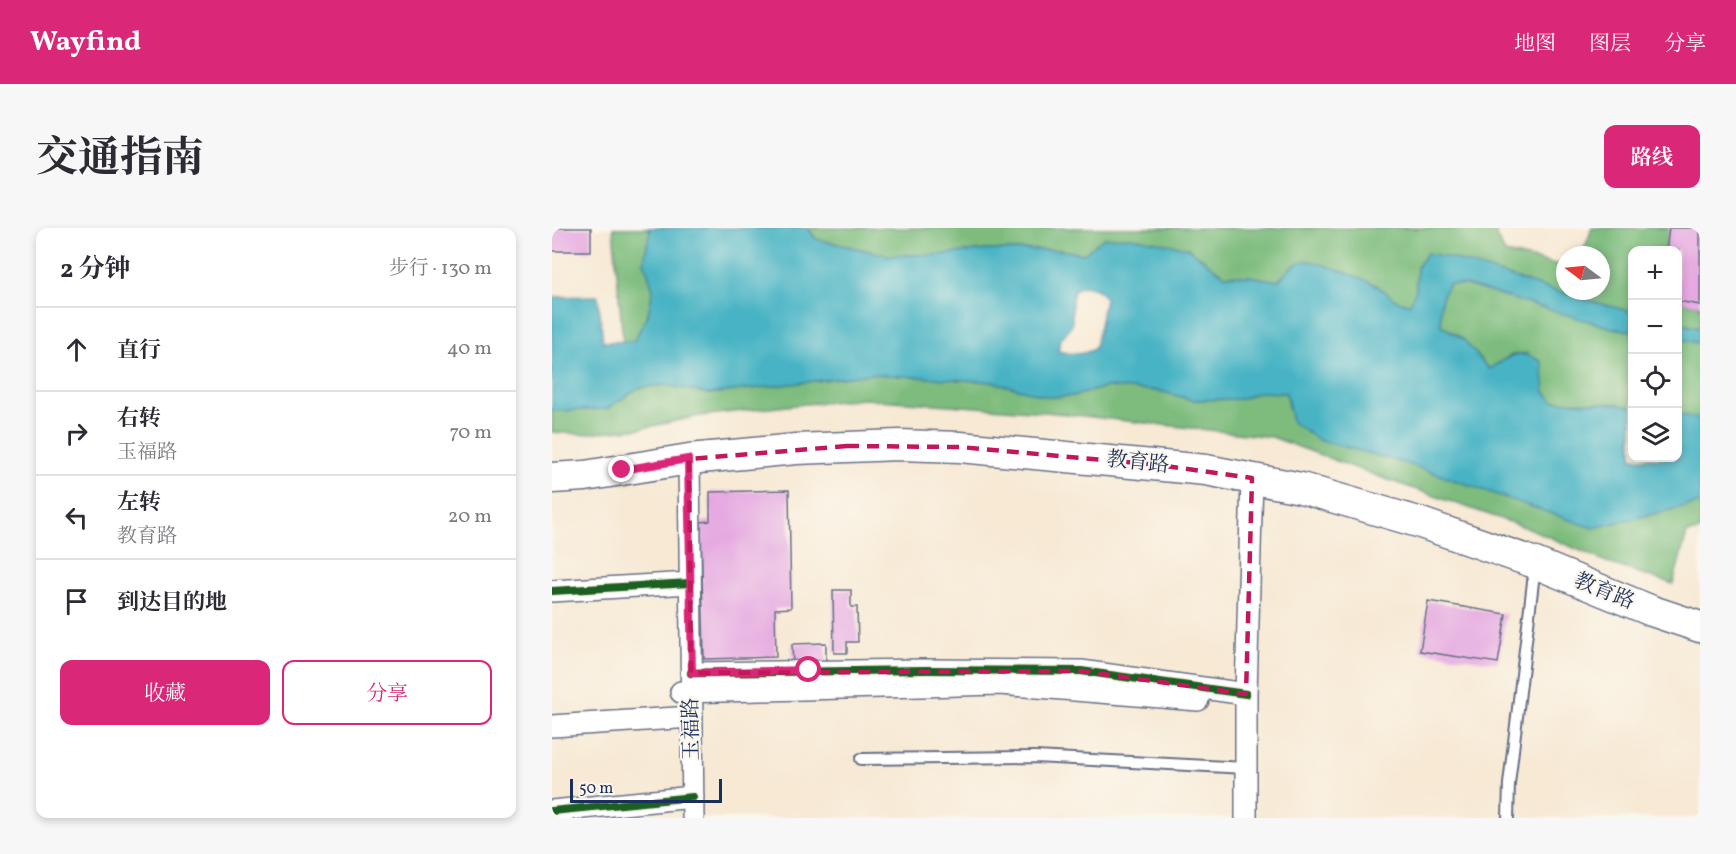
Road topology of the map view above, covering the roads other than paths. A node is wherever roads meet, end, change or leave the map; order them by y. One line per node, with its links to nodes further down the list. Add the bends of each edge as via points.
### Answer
1 (688, 459): 2 (main road, 教育路); 3 (main road, 教育路, via 847,446 960,447 1159,465); 5 (street, 玉福路)
2 (552, 478)
3 (1252, 478): 4 (main road, 教育路, via 1350,501); 10 (street)
4 (1535, 564): 7 (main road, 教育路); 19 (lane)
5 (690, 583): 6 (street); 8 (street, 玉福路)
6 (552, 591)
7 (1700, 627)
8 (692, 673): 10 (street, via 1081,671); 11 (street, 玉福路)
9 (681, 692): 10 (street, via 999,684)
10 (1238, 698): 14 (street)
11 (692, 717): 12 (street); 15 (street, 玉福路)
12 (552, 726)
13 (861, 759): 14 (lane, via 1035,757)
14 (1246, 768): 18 (street)
15 (693, 797): 16 (street); 17 (street, 玉福路)
16 (552, 811)
17 (693, 818)
18 (1246, 818)
19 (1508, 818)

